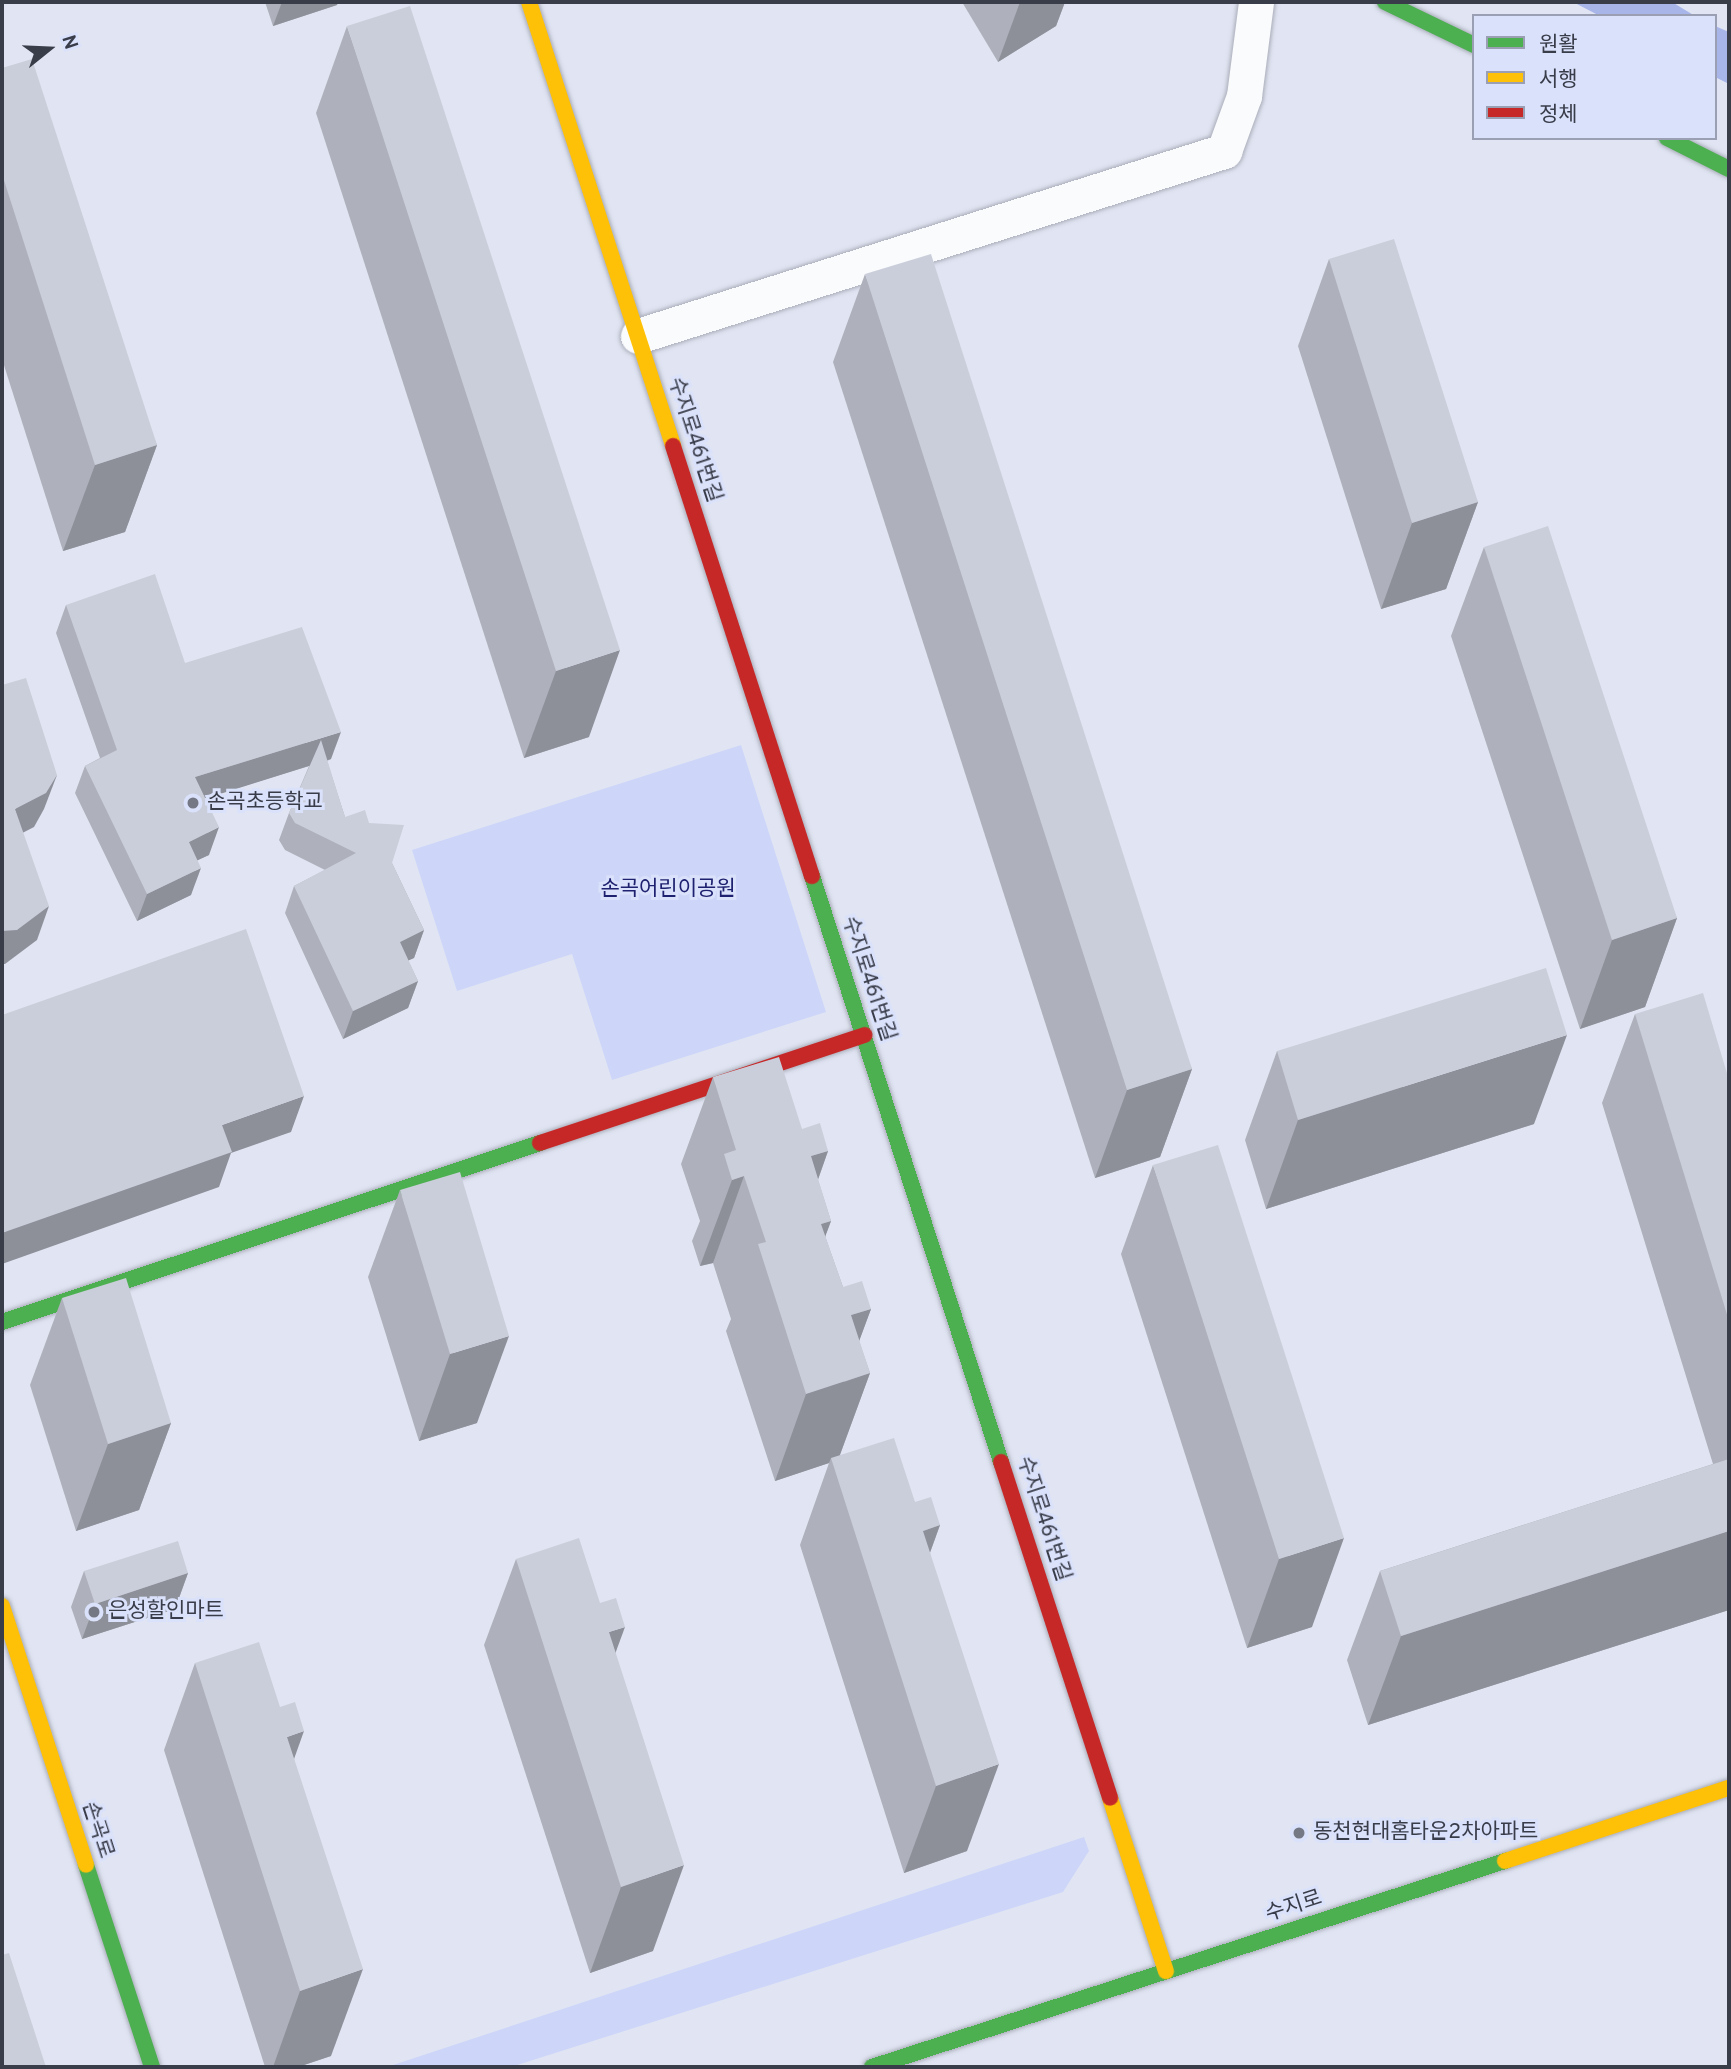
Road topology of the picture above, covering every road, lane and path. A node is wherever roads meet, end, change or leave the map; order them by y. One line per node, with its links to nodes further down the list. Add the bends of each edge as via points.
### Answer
1 (529, 2): 7 (street, 수지로461번길)
2 (1256, 2): 7 (street, via 1244,96 1224,151)
3 (1385, 2): 4 (street)
4 (1472, 44)
5 (1671, 140): 6 (street)
6 (1729, 169)
7 (638, 336): 8 (street, 수지로461번길)
8 (864, 1035): 9 (street); 12 (street, 수지로461번길)
9 (2, 1322)
10 (2, 1606): 13 (street, 손곡로)
11 (1729, 1788): 12 (street, 수지로)
12 (1166, 1971): 14 (street, 수지로)
13 (152, 2067)
14 (872, 2067)

